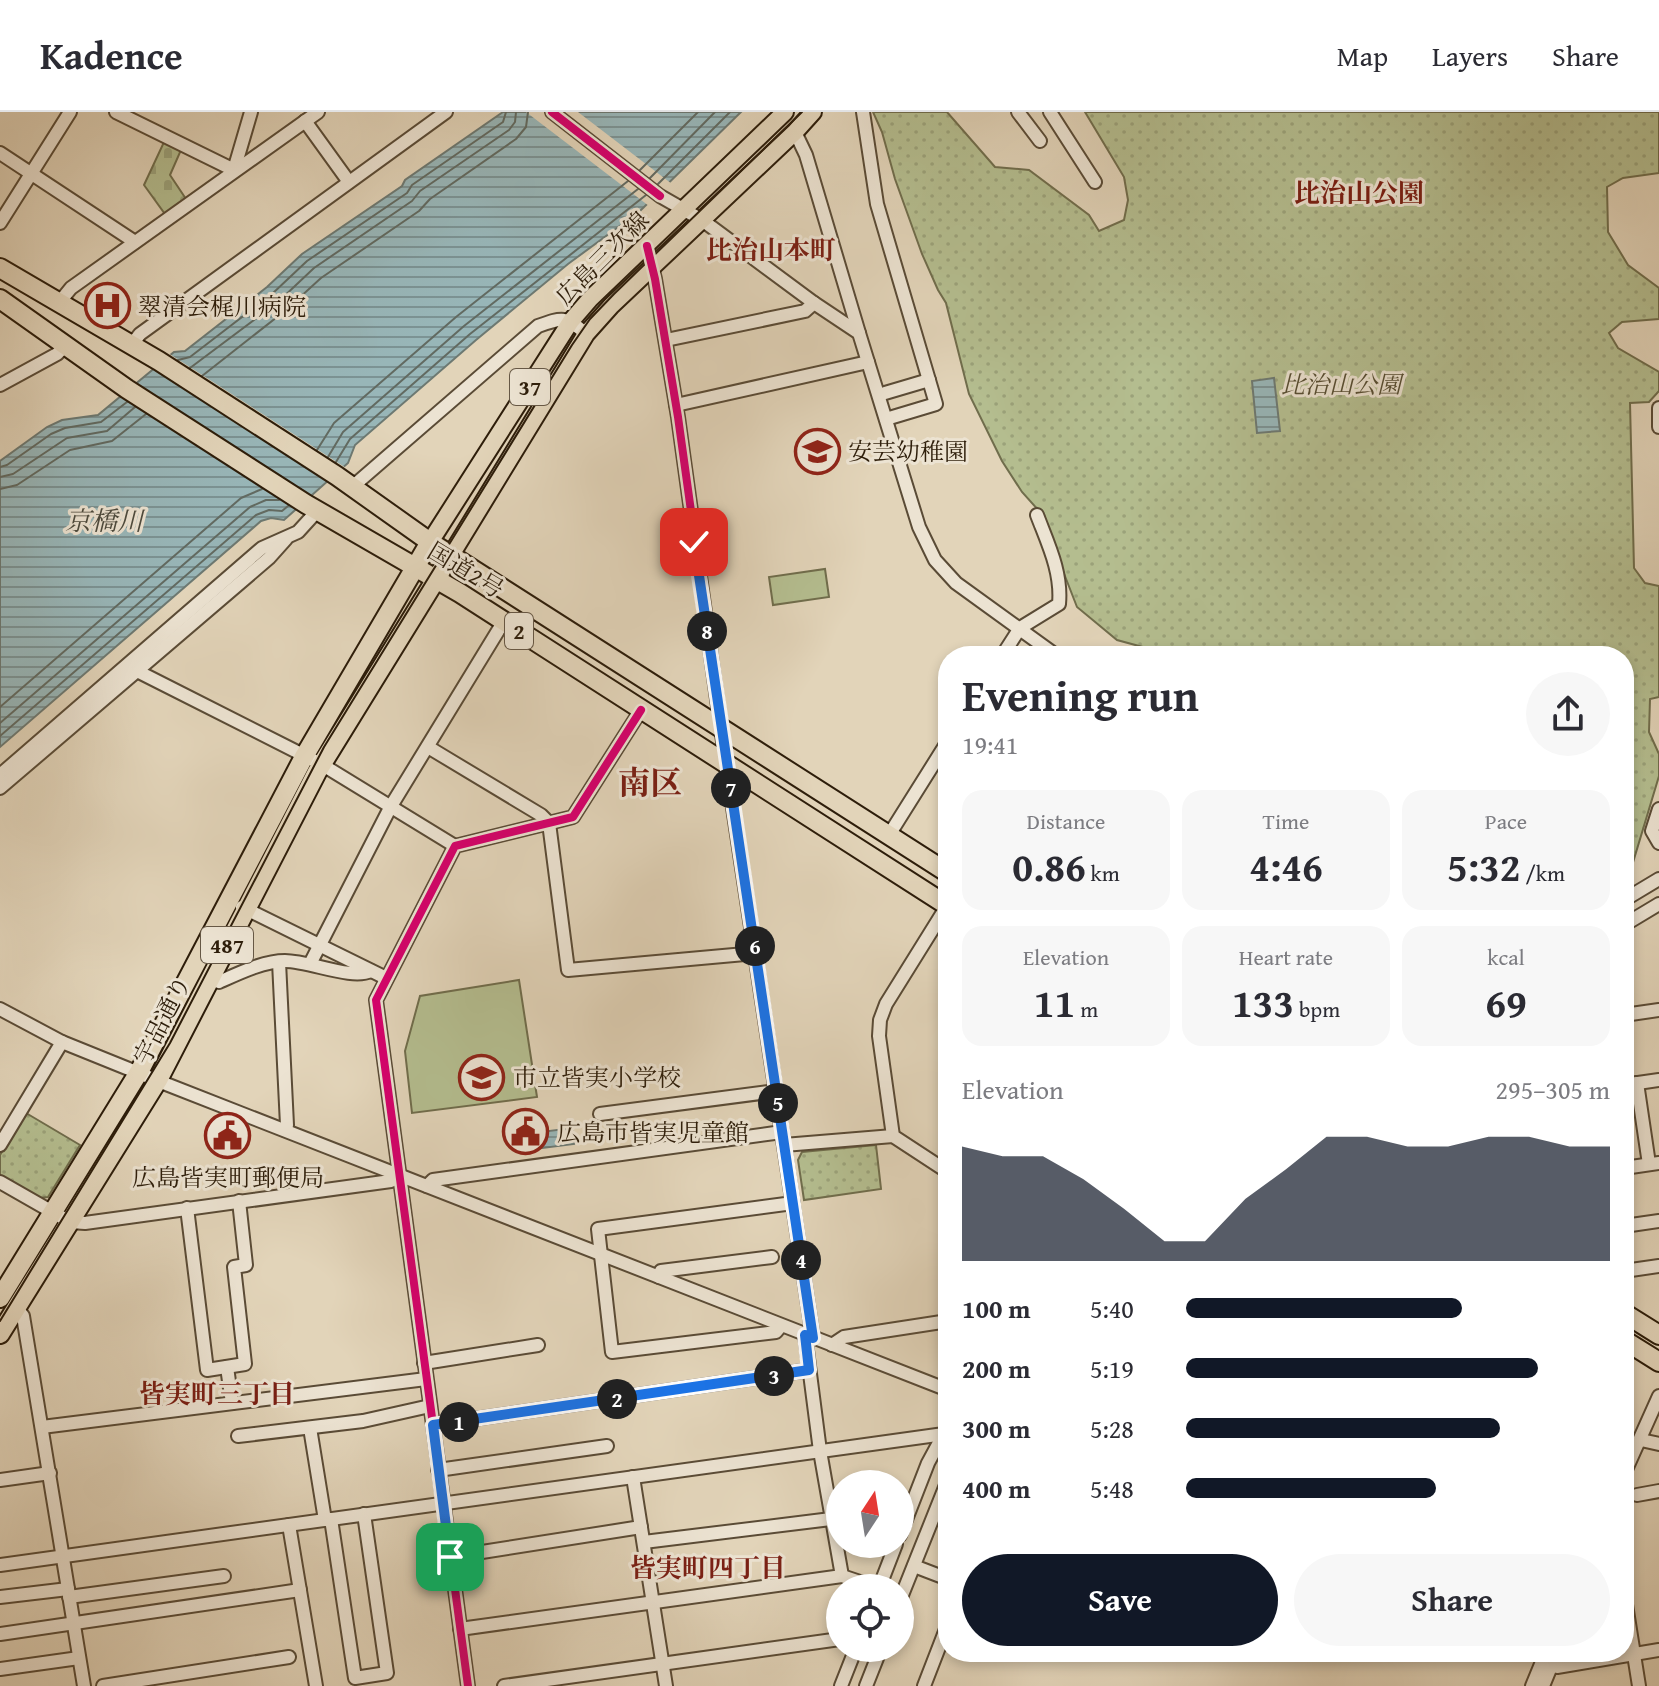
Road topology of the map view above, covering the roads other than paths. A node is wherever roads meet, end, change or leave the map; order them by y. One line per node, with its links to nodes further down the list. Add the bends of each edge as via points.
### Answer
1 (70, 112): 17 (street)
2 (116, 112): 16 (street)
3 (251, 112): 16 (street)
4 (318, 112): 12 (street)
5 (446, 112): 18 (street)
6 (552, 112): 20 (street)
7 (785, 112): 20 (main road, 広島三次線 / 37)
8 (813, 112): 13 (main road, 広島三次線 / 37)
9 (863, 112): 37 (street, via 877,204)
10 (1018, 112): 14 (street)
11 (1050, 112): 19 (street)
12 (305, 121): 16 (street); 18 (street)
13 (795, 132): 21 (main road, 広島三次線 / 37); 31 (street)
14 (1040, 141)
15 (0, 153): 17 (street)
16 (234, 170): 23 (street)
17 (31, 173): 22 (street); 23 (street)
18 (349, 182): 34 (street)
19 (1095, 182)
20 (684, 209): 21 (street); 24 (main road, 広島三次線 / 37)
21 (702, 220): 26 (main road, 広島三次線 / 37); 28 (street)
22 (0, 223)
23 (135, 242): 29 (street, via 71,288)
24 (647, 246): 26 (street); 30 (main road, 広島三次線 / 37)
25 (0, 268): 29 (highway, 国道2号 / 2)
26 (653, 269): 32 (main road, 広島三次線 / 37); 33 (street)
27 (0, 299): 35 (highway, 国道2号 / 2)
28 (814, 303): 31 (street); 33 (street, via 805,311)
29 (58, 304): 34 (highway, 国道2号 / 2)
30 (571, 321): 32 (street); 44 (street, via 560,318 538,326); 48 (main road, 広島三次線 / 37)
31 (859, 333): 36 (street)
32 (586, 334): 49 (main road, 広島三次線 / 37)
33 (666, 340): 40 (street)
34 (132, 344): 44 (highway, 国道2号 / 2)
35 (66, 345): 38 (street); 45 (highway, 国道2号 / 2)
36 (868, 362): 40 (street); 42 (street)
37 (929, 380): 39 (street); 42 (street, via 936,404)
38 (0, 385)
39 (885, 393)
40 (676, 405): 58 (street)
41 (1659, 408): 43 (street)
42 (886, 419): 53 (street, via 919,527 935,560 956,583)
43 (1659, 427)
44 (344, 482): 48 (highway, 国道2号 / 2)
45 (312, 507): 47 (street, via 298,532); 50 (highway, 国道2号 / 2)
46 (1037, 515): 53 (street, via 1057,568 1059,604)
47 (289, 536): 56 (street); 63 (street, via 262,548)
48 (430, 542): 49 (highway, 国道2号 / 2); 50 (highway, 宇品通り / 487)
49 (451, 555): 51 (highway, 宇品通り / 487); 58 (highway, 国道2号 / 2)
50 (416, 568): 51 (highway, 国道2号 / 2); 61 (highway, 宇品通り / 487)
51 (437, 579): 52 (highway, 国道2号 / 2); 61 (highway, 宇品通り / 487)
52 (504, 621): 57 (highway, 国道2号 / 2); 59 (street)
53 (1020, 628): 54 (street); 55 (street)
54 (1008, 646)
55 (1044, 646)
56 (137, 671): 61 (street); 64 (street)
57 (641, 710): 62 (highway, 国道2号 / 2); 67 (street, via 573,817)
58 (721, 728): 62 (street); 68 (highway, 国道2号 / 2)
59 (428, 747): 65 (street); 67 (street)
60 (938, 757): 68 (street)
61 (313, 760): 65 (street); 75 (highway, 宇品通り / 487)
62 (728, 766): 74 (highway, 国道2号 / 2); 80 (street)
63 (0, 775)
64 (0, 788)
65 (391, 806): 70 (street); 79 (street)
66 (1659, 809): 69 (street, via 1652,831)
67 (549, 823): 70 (street); 80 (street, via 568,970)
68 (889, 835): 71 (highway, 国道2号 / 2)
69 (1659, 843)
70 (455, 846): 85 (street)
71 (938, 867)
72 (1659, 879): 73 (street)
73 (1634, 894)
74 (938, 900)
75 (238, 904): 79 (street); 84 (highway, 宇品通り / 487); 90 (highway, 宇品通り / 487)
76 (1659, 904): 77 (street)
77 (1634, 919)
78 (938, 920): 98 (street, via 880,1020)
79 (319, 947): 82 (street); 83 (street)
80 (756, 953): 94 (street)
81 (279, 962): 82 (street); 84 (street, via 219,982); 97 (street)
82 (310, 964): 83 (street, via 362,975)
83 (371, 971): 85 (street)
84 (210, 978): 91 (highway, 宇品通り / 487)
85 (386, 978): 104 (street, via 376,1000)
86 (0, 1009): 89 (street)
87 (1659, 1010): 88 (street)
88 (1634, 1014)
89 (62, 1042): 90 (street); 100 (street)
90 (139, 1072): 91 (street); 110 (highway, 宇品通り / 487)
91 (158, 1080): 97 (street); 112 (highway, 宇品通り / 487)
92 (1659, 1080): 93 (street)
93 (1634, 1083)
94 (776, 1091): 96 (street); 99 (street)
95 (1634, 1097): 101 (street)
96 (600, 1114)
97 (285, 1130): 104 (street)
98 (893, 1136): 99 (street); 102 (street)
99 (783, 1139): 106 (street, via 433,1180); 108 (street)
100 (0, 1145)
101 (1654, 1164): 103 (street)
102 (938, 1165)
103 (1634, 1167)
104 (399, 1176): 106 (street); 107 (street); 130 (street)
105 (0, 1182): 110 (street)
106 (427, 1186): 114 (street)
107 (239, 1201): 109 (street); 131 (street, via 246,1265 234,1267 245,1364)
108 (793, 1203): 114 (street, via 598,1229); 125 (street)
109 (187, 1208): 112 (street); 131 (street, via 207,1370)
110 (52, 1213): 112 (street); 119 (highway, 宇品通り / 487)
111 (1659, 1221): 113 (street)
112 (70, 1222): 119 (highway, 宇品通り / 487)
113 (1634, 1225)
114 (599, 1253): 118 (street); 122 (street, via 612,1352 776,1332)
115 (772, 1257): 118 (street, via 661,1271)
116 (1659, 1266): 117 (street)
117 (1634, 1270)
118 (659, 1277): 122 (street)
119 (8, 1302): 123 (highway, 宇品通り / 487); 139 (street, via 23,1316)
120 (1634, 1319): 124 (highway)
121 (938, 1323): 127 (street, via 844,1337)
122 (781, 1326): 125 (street)
123 (0, 1334)
124 (1659, 1335)
125 (809, 1336): 127 (street); 132 (street)
126 (538, 1345): 130 (street)
127 (832, 1345): 134 (street)
128 (1634, 1346): 129 (highway)
129 (1659, 1362)
130 (424, 1363): 133 (street)
131 (227, 1367): 136 (street)
132 (809, 1370): 138 (street); 147 (street)
133 (426, 1379): 136 (street); 137 (street)
134 (938, 1386)
135 (1659, 1396): 143 (street)
136 (232, 1403): 139 (street)
137 (430, 1406): 138 (street); 140 (street)
138 (433, 1425): 149 (street)
139 (42, 1427): 150 (street)
140 (310, 1428): 142 (street); 160 (street)
141 (938, 1431): 147 (street)
142 (238, 1436)
143 (1641, 1440): 144 (street); 148 (street)
144 (1659, 1444)
145 (938, 1445): 154 (street)
146 (607, 1446): 149 (street)
147 (820, 1451): 151 (street); 152 (street)
148 (1634, 1454)
149 (438, 1470): 157 (street)
150 (50, 1473): 153 (street); 165 (street)
151 (826, 1476)
152 (633, 1477): 157 (street); 163 (street)
153 (0, 1480)
154 (914, 1491)
155 (1659, 1491): 156 (street)
156 (1637, 1495)
157 (442, 1505): 159 (street); 166 (street)
158 (938, 1505): 168 (street)
159 (364, 1514): 160 (street); 160 (street, via 387,1673 355,1678)
160 (328, 1519): 162 (street)
161 (826, 1519): 164 (street)
162 (289, 1525): 165 (street); 173 (street)
163 (641, 1527): 164 (street); 166 (street)
164 (644, 1542): 176 (street)
165 (63, 1557): 167 (street); 174 (street)
166 (450, 1557): 178 (street)
167 (0, 1565)
168 (914, 1566): 169 (street); 170 (street)
169 (911, 1574)
170 (938, 1575)
171 (224, 1576): 174 (street)
172 (826, 1578): 176 (street)
173 (300, 1590): 177 (street); 196 (street)
174 (68, 1593): 175 (street); 177 (street)
175 (0, 1597)
176 (653, 1602): 178 (street); 192 (street)
177 (74, 1624): 179 (street); 185 (street)
178 (460, 1629): 197 (street)
179 (0, 1634)
180 (826, 1641): 192 (street)
181 (938, 1650): 202 (street)
182 (1659, 1650): 183 (street)
183 (1634, 1654): 205 (street)
184 (289, 1657): 195 (street)
185 (79, 1658): 193 (street); 194 (street)
186 (850, 1662): 200 (street)
187 (875, 1662): 201 (street)
188 (1542, 1662): 203 (street)
189 (1552, 1662): 204 (street)
190 (1554, 1662): 191 (street, via 1557,1667)
191 (1587, 1662)
192 (663, 1665): 198 (street); 199 (street)
193 (0, 1669)
194 (84, 1686)
195 (103, 1686)
196 (316, 1686)
197 (468, 1686)
198 (504, 1686)
199 (666, 1686)
200 (841, 1686)
201 (866, 1686)
202 (924, 1686)
203 (1532, 1686)
204 (1543, 1686)
205 (1639, 1686)

